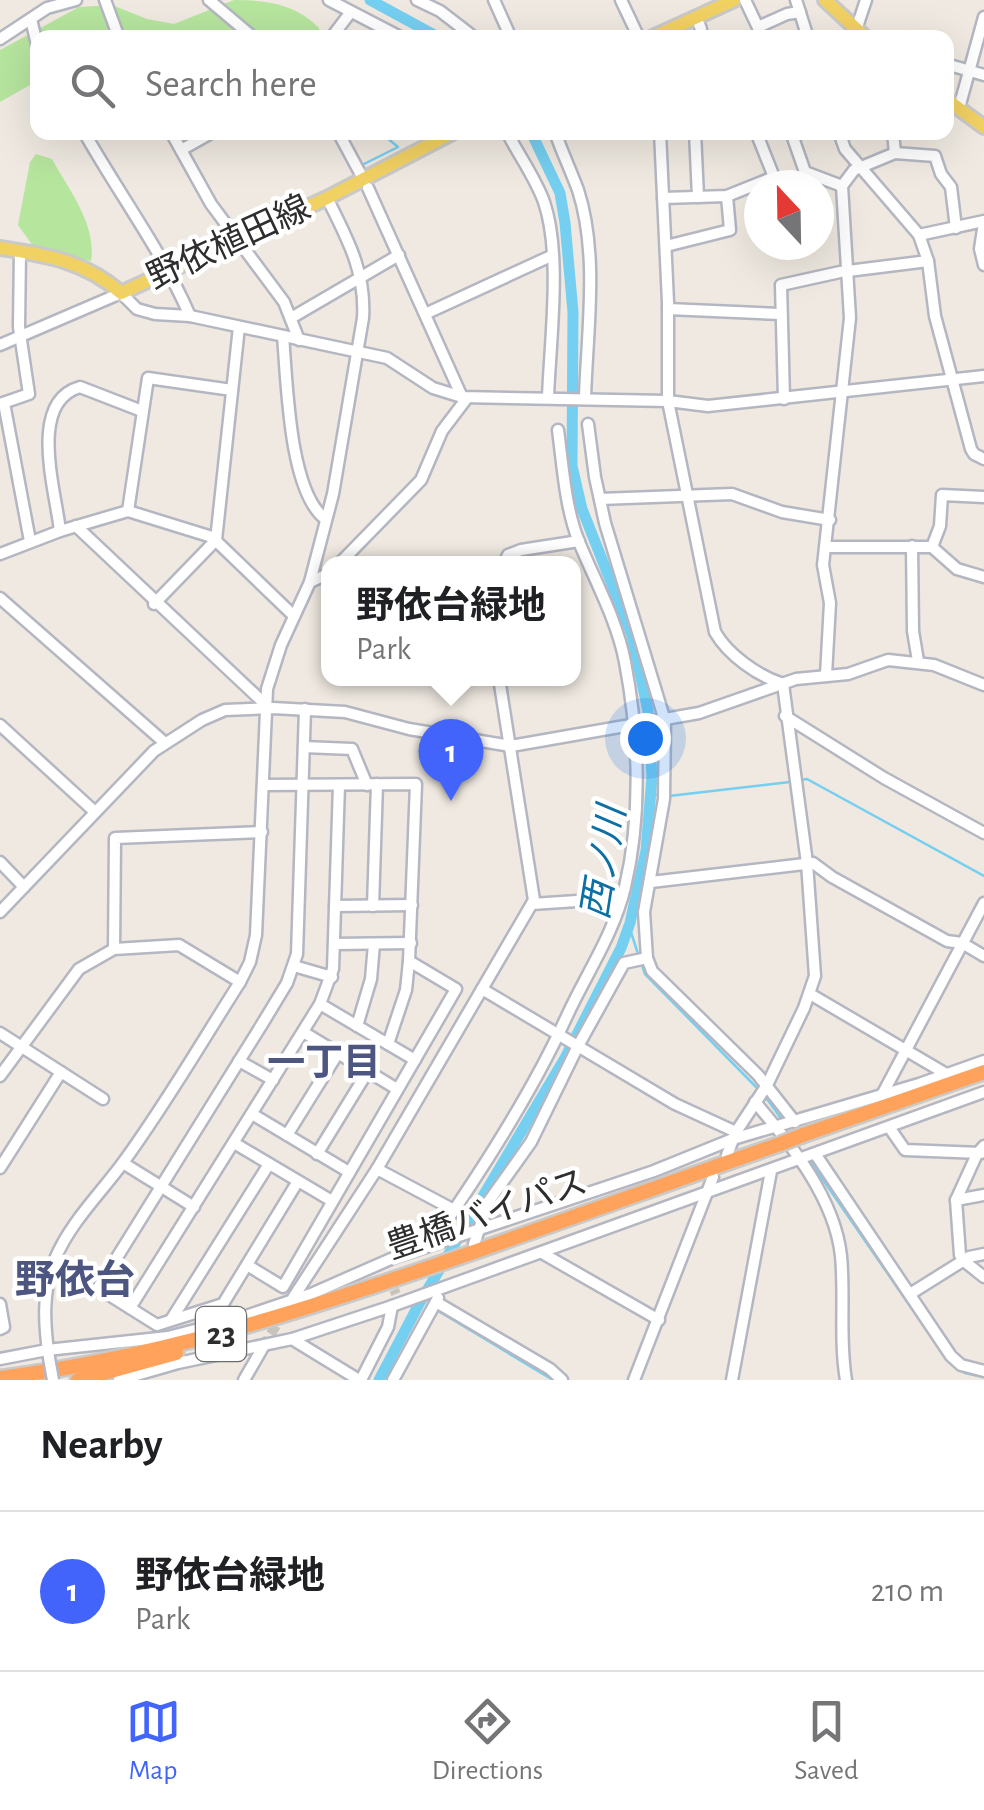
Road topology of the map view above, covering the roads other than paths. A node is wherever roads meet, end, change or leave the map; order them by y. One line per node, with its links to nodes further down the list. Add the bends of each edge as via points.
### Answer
1 (44, 0): 15 (street)
2 (76, 0): 15 (street)
3 (105, 0): 19 (street)
4 (209, 0): 20 (street)
5 (329, 0): 14 (street)
6 (418, 0): 23 (street)
7 (494, 0): 24 (street)
8 (621, 0): 25 (street)
9 (734, 0): 16 (main road)
10 (745, 0): 28 (street)
11 (825, 0): 31 (main road)
12 (866, 0): 32 (street)
13 (798, 6): 29 (street); 30 (street)
14 (350, 13): 21 (street); 22 (street)
15 (36, 16): 18 (street); 33 (street)
16 (696, 17): 26 (main road); 27 (street)
17 (984, 17): 35 (street)
18 (37, 30)
19 (115, 30)
20 (245, 30)
21 (337, 30)
22 (385, 30)
23 (465, 30)
24 (507, 30)
25 (635, 30)
26 (668, 30)
27 (700, 30)
28 (760, 30)
29 (764, 30)
30 (806, 30)
31 (857, 30)
32 (862, 30)
33 (0, 39)
34 (954, 66): 35 (street)
35 (969, 70): 36 (street); 38 (street)
36 (984, 74)
37 (954, 105): 38 (main road)
38 (959, 108): 39 (main road)
39 (984, 127)
40 (88, 140): 74 (street)
41 (176, 140): 53 (street)
42 (199, 140): 53 (street)
43 (342, 140): 56 (street)
44 (438, 140): 61 (main road, 野依植田線)
45 (511, 140): 71 (street, via 545,206)
46 (558, 140): 95 (street, via 585,224)
47 (660, 140): 62 (street)
48 (695, 140): 60 (street)
49 (759, 140): 59 (street, via 774,176)
50 (794, 140): 57 (street, via 805,172)
51 (842, 140): 55 (street)
52 (894, 140): 54 (street)
53 (182, 150): 66 (street)
54 (895, 153): 55 (street); 64 (street, via 935,156 950,187)
55 (861, 167): 57 (street); 65 (street)
56 (360, 173)
57 (842, 186): 75 (street)
58 (368, 188): 70 (street)
59 (727, 196): 60 (street); 67 (street, via 730,230)
60 (698, 197): 62 (street)
61 (326, 198): 66 (main road, 野依植田線); 76 (street)
62 (663, 198): 67 (street)
63 (984, 222): 64 (street); 73 (street)
64 (956, 228): 65 (street)
65 (919, 235): 72 (street)
66 (239, 239): 74 (main road, 野依植田線); 82 (street)
67 (666, 246): 78 (street)
68 (0, 248): 69 (main road, 野依植田線)
69 (20, 251): 77 (main road, 野依植田線, via 64,258); 84 (street)
70 (399, 255): 76 (street); 79 (street)
71 (552, 256): 79 (street); 94 (street)
72 (928, 261): 75 (street); 90 (street, via 934,316)
73 (984, 265)
74 (170, 270): 77 (main road, 野依植田線); 81 (street)
75 (847, 272): 80 (street, via 781,285); 92 (street, via 850,318)
76 (361, 277): 82 (street); 88 (street)
77 (121, 293): 81 (street, via 137,310); 84 (street)
78 (668, 309): 80 (street); 97 (street)
79 (426, 314): 93 (street)
80 (780, 314): 96 (street)
81 (190, 316): 83 (street)
82 (291, 318): 86 (street)
83 (239, 327): 85 (street); 91 (street)
84 (20, 336): 87 (street); 98 (street, via 28,394)
85 (283, 336): 86 (street); 107 (street, via 301,477 312,508)
86 (299, 340): 88 (street)
87 (0, 345)
88 (359, 350): 93 (street); 107 (street)
89 (984, 376): 90 (street)
90 (952, 378): 92 (street); 102 (street, via 971,449)
91 (232, 390): 99 (street, via 148,378); 111 (street)
92 (841, 393): 96 (street); 108 (street)
93 (464, 397): 94 (street); 118 (street, via 421,480)
94 (548, 397): 95 (street)
95 (585, 398): 97 (street)
96 (784, 399): 97 (street, via 708,406)
97 (668, 401): 103 (street)
98 (2, 404): 112 (street)
99 (142, 411): 106 (street); 110 (street, via 80,387 62,399 46,432)
100 (588, 424): 105 (street)
101 (558, 430): 113 (street)
102 (984, 459)
103 (689, 496): 105 (street); 108 (street, via 732,494); 128 (street, via 715,632 736,656)
104 (984, 497): 116 (street, via 942,495)
105 (600, 500): 134 (street)
106 (128, 511): 109 (street); 111 (street)
107 (324, 518): 122 (street)
108 (830, 520): 115 (street)
109 (76, 526): 110 (street); 124 (street)
110 (60, 531): 112 (street)
111 (216, 540): 124 (street); 125 (street)
112 (30, 541): 117 (street)
113 (579, 541): 119 (street); 135 (street, via 624,659)
114 (912, 546): 115 (street); 116 (street); 126 (street)
115 (826, 547): 127 (street)
116 (932, 547): 121 (street, via 950,565)
117 (0, 554)
118 (348, 556)
119 (508, 556)
120 (321, 577): 122 (street)
121 (984, 577)
122 (310, 582): 125 (street)
123 (0, 598): 137 (street)
124 (154, 604): 131 (street)
125 (294, 616): 131 (street)
126 (918, 661): 127 (street, via 888,660); 129 (street)
127 (826, 676): 128 (street)
128 (783, 684): 133 (street); 134 (street)
129 (984, 685)
130 (500, 686): 138 (street)
131 (264, 706): 132 (street); 137 (street, via 225,710); 140 (street)
132 (305, 709): 138 (street); 139 (street)
133 (785, 716): 146 (street); 148 (street)
134 (665, 721): 135 (street); 149 (street, via 664,796)
135 (633, 724): 138 (street); 151 (street, via 635,814)
136 (0, 726): 144 (street)
137 (165, 743): 144 (street)
138 (511, 746): 154 (street)
139 (304, 748): 142 (street, via 350,748); 143 (street)
140 (263, 785): 143 (street); 145 (street)
141 (339, 785): 142 (street); 143 (street); 155 (street)
142 (372, 785): 153 (street, via 416,784); 156 (street)
143 (302, 786): 166 (street)
144 (95, 812): 150 (street)
145 (262, 832): 162 (street, via 114,838); 168 (street, via 256,935)
146 (984, 833)
147 (0, 862): 150 (street)
148 (807, 863): 149 (street); 161 (street, via 947,942); 170 (street, via 816,976)
149 (650, 882): 164 (street)
150 (24, 887): 157 (street)
151 (622, 898): 154 (street); 175 (street)
152 (984, 903): 161 (street)
153 (412, 904): 156 (street); 158 (street)
154 (532, 904): 169 (street)
155 (335, 906): 156 (street); 159 (street)
156 (373, 906)
157 (0, 912)
158 (411, 943): 160 (street); 165 (street)
159 (334, 944): 160 (street); 167 (street)
160 (374, 944): 172 (street)
161 (962, 944): 163 (street); 179 (street)
162 (114, 949): 168 (street, via 179,946); 177 (street, via 80,969)
163 (984, 956)
164 (641, 959): 178 (street, via 624,963); 192 (street)
165 (409, 961): 176 (street); 181 (street, via 456,989)
166 (294, 966): 167 (street); 182 (street)
167 (332, 977): 171 (street)
168 (240, 982): 205 (street)
169 (482, 989): 175 (street); 208 (street)
170 (810, 994): 179 (street); 192 (street)
171 (320, 1004): 172 (street); 173 (street)
172 (357, 1026): 176 (street)
173 (302, 1032): 180 (street); 189 (street)
174 (0, 1034): 177 (street)
175 (560, 1036): 178 (street); 219 (street)
176 (388, 1044): 181 (street)
177 (21, 1046): 184 (street); 188 (street)
178 (577, 1046): 199 (street); 220 (street, via 531,1142)
179 (905, 1049): 187 (street); 193 (street)
180 (338, 1053): 185 (street); 198 (street)
181 (414, 1060): 190 (street)
182 (239, 1061): 189 (street); 213 (street)
183 (984, 1062): 187 (street)
184 (61, 1072): 194 (street); 207 (street)
185 (368, 1072): 190 (street); 202 (street)
186 (984, 1072): 197 (highway, 豊橋バイパス / 23)
187 (948, 1075): 193 (street)
188 (0, 1076)
189 (272, 1080): 195 (street)
190 (397, 1089): 210 (street)
191 (984, 1092): 196 (street)
192 (761, 1094): 197 (street); 197 (street); 199 (street)
193 (882, 1095): 197 (street)
194 (103, 1099)
195 (252, 1114): 198 (street); 200 (street)
196 (889, 1127): 201 (street, via 905,1150); 204 (street)
197 (788, 1130): 199 (street); 204 (street); 240 (highway, 豊橋バイパス / 23, via 456,1258)
198 (287, 1136): 202 (street)
199 (735, 1136): 203 (street); 220 (street, via 654,1171)
200 (234, 1143): 206 (street); 218 (street)
201 (982, 1151): 216 (street)
202 (317, 1154): 210 (street)
203 (727, 1155)
204 (807, 1158): 209 (street); 233 (street); 257 (street, via 840,1250)
205 (123, 1163): 213 (street); 244 (street, via 54,1262 44,1309)
206 (269, 1164): 212 (street); 239 (street)
207 (0, 1168)
208 (377, 1169): 219 (street); 234 (street)
209 (771, 1171): 214 (street); 256 (street)
210 (349, 1172): 217 (street)
211 (714, 1177): 214 (street)
212 (298, 1181): 217 (street); 228 (street)
213 (160, 1187): 218 (street); 237 (street, via 98,1288)
214 (709, 1192): 223 (street); 238 (street)
215 (984, 1195): 216 (street)
216 (956, 1200): 226 (street)
217 (332, 1201): 228 (street, via 283,1287)
218 (194, 1207): 237 (street)
219 (454, 1210): 222 (street)
220 (475, 1231): 221 (street); 222 (street)
221 (474, 1244)
222 (432, 1245): 227 (street)
223 (542, 1253): 229 (street); 238 (street)
224 (984, 1254): 226 (street)
225 (478, 1256): 229 (street)
226 (964, 1261): 231 (street); 233 (street)
227 (384, 1262): 230 (street); 234 (street)
228 (247, 1265): 239 (street, via 223,1304)
229 (483, 1274): 232 (street)
230 (388, 1275)
231 (984, 1277)
232 (438, 1294): 235 (street); 253 (street); 254 (street)
233 (910, 1294): 246 (street, via 951,1356)
234 (292, 1298): 244 (street, via 168,1337)
235 (396, 1302): 242 (street); 252 (street)
236 (0, 1304): 241 (street)
237 (130, 1308): 239 (street, via 158,1326)
238 (659, 1320): 255 (street)
239 (171, 1321)
240 (252, 1326): 247 (highway, 豊橋バイパス / 23, via 93,1363); 249 (highway, 23)
241 (0, 1329)
242 (292, 1340): 243 (street); 252 (street)
243 (264, 1347): 250 (street); 251 (street)
244 (48, 1354): 245 (street); 248 (street, bridge)
245 (0, 1359)
246 (984, 1372)
247 (0, 1374)
248 (52, 1380)
249 (78, 1380)
250 (118, 1380)
251 (244, 1380)
252 (360, 1380)
253 (393, 1380)
254 (562, 1380)
255 (634, 1380)
256 (732, 1380)
257 (846, 1380)

